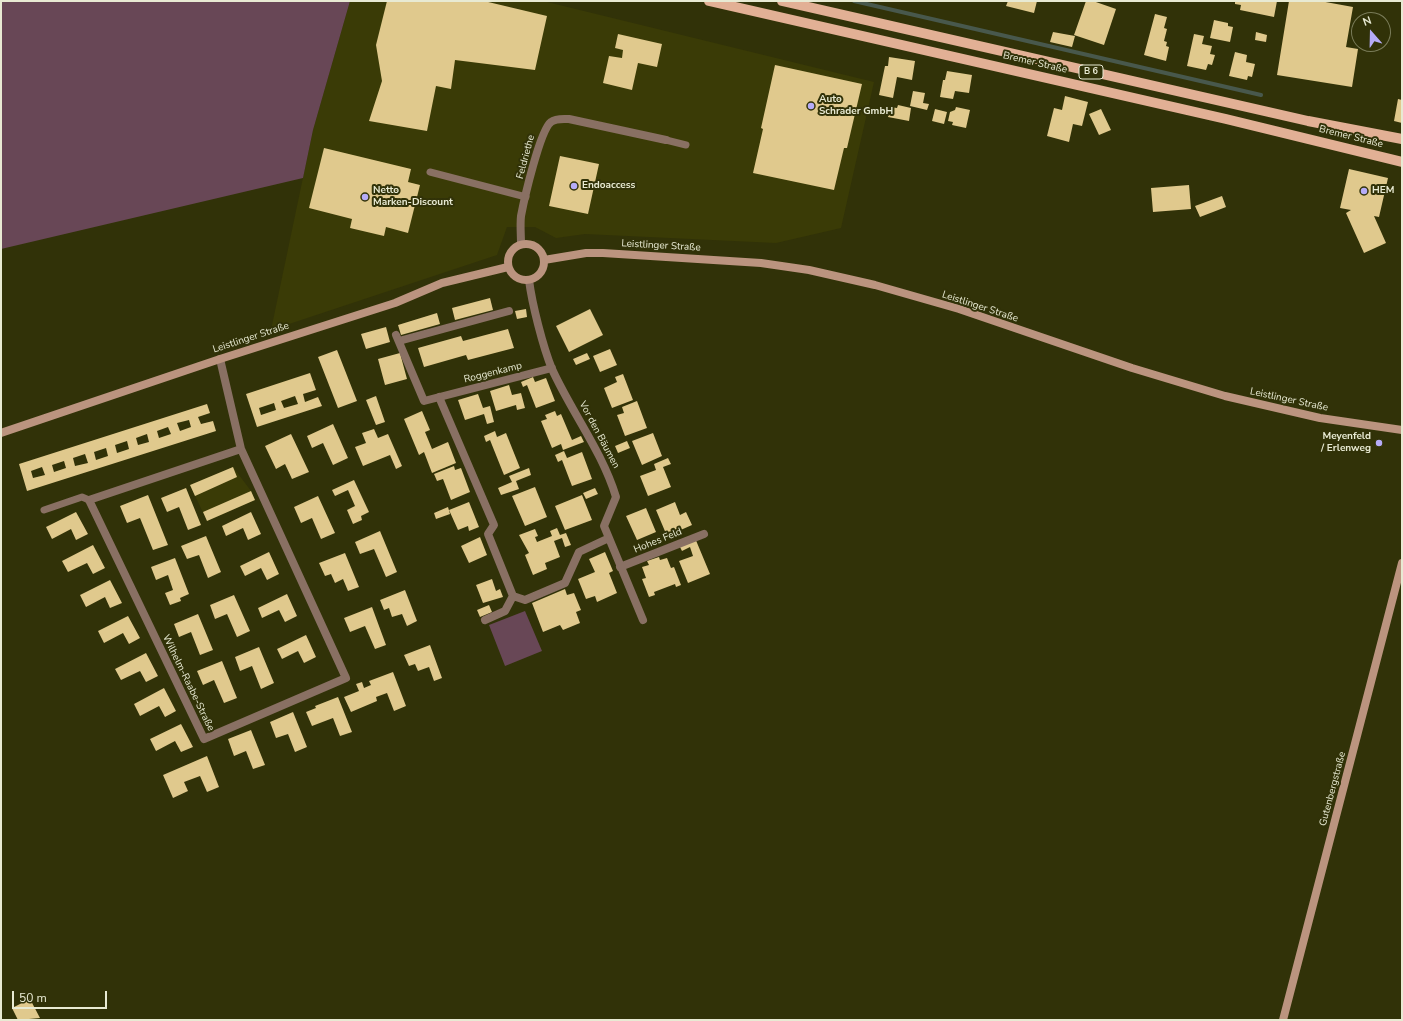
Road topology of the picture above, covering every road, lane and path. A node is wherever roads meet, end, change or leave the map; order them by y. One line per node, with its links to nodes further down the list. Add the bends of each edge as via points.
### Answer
1 (709, 1): 6 (main road, Bremer Straße / B 6, via 1226,119)
2 (782, 1): 3 (main road, Bremer Straße / B 6, via 1300,119)
3 (1402, 139)
4 (666, 140): 5 (lane); 8 (street, Feldriethe, via 569,119 558,119 551,122 542,135)
5 (686, 145)
6 (1402, 162)
7 (430, 172): 8 (lane)
8 (526, 197): 9 (street, Feldriethe, via 521,217)
9 (521, 244): 10 (street, via 533,245); 11 (street, via 508,256)
10 (544, 260): 12 (street, via 541,273); 17 (street, Leistlinger Straße, via 586,253 603,253 761,263 809,270 875,285 959,309 1132,368 1225,396 1320,418)
11 (508, 267): 12 (street, via 514,276); 14 (street, Leistlinger Straße, via 442,283 395,303)
12 (529, 280): 15 (street, Vor den Bäumen)
13 (509, 311): 16 (street, Roggenkamp, via 397,338 424,401)
14 (220, 358): 18 (street, Leistlinger Straße); 19 (street, Wilhelm-Raabe-Straße)
15 (552, 368): 16 (street, Roggenkamp); 23 (street, Vor den Bäumen, via 609,474 616,497 604,526)
16 (439, 398): 26 (street, via 494,525 488,534)
17 (1402, 430)
18 (1, 433)
19 (241, 449): 20 (street); 20 (street, Wilhelm-Raabe-Straße, via 346,678 204,739)
20 (89, 500): 21 (lane, via 82,497)
21 (44, 510)
22 (704, 534): 25 (street, Hohes Feld)
23 (608, 538): 25 (street, Vor den Bäumen); 26 (street, via 579,552 565,583 525,600)
24 (1402, 563): 29 (street, Gutenbergstraße)
25 (620, 567): 28 (street, Vor den Bäumen)
26 (513, 596): 27 (street, via 505,611)
27 (486, 620)
28 (642, 620)
29 (1283, 1020)

